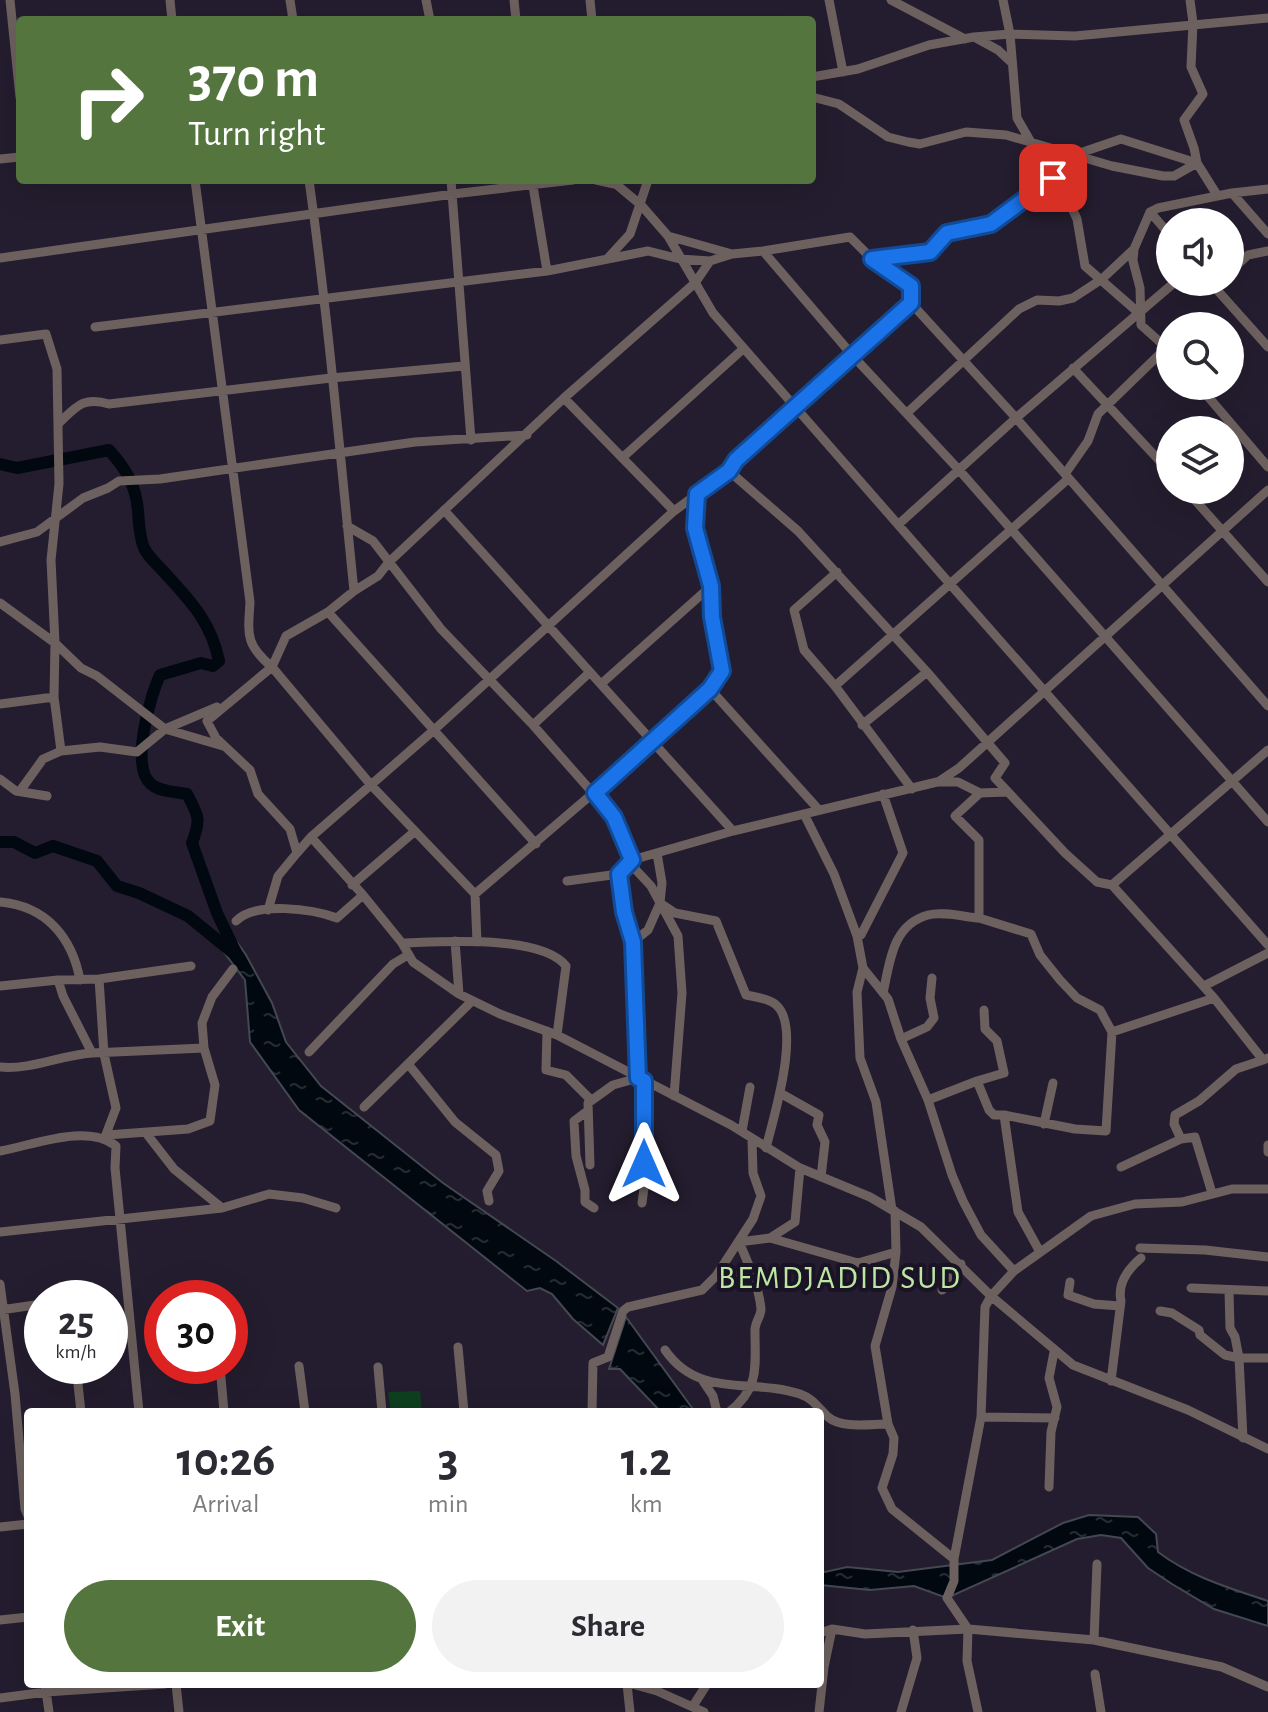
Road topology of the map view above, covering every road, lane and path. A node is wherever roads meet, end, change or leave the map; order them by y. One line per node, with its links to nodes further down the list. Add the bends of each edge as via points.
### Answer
1 (10, 0): 12 (street)
2 (160, 0): 7 (street)
3 (829, 0): 14 (street)
4 (891, 0): 11 (street)
5 (1003, 0): 10 (street)
6 (1190, 0): 9 (street)
7 (170, 3)
8 (1268, 18): 9 (street)
9 (1193, 23): 10 (street, via 1075,36); 19 (street, via 1191,67 1203,94 1184,120)
10 (1010, 34): 11 (street); 13 (street)
11 (969, 38): 13 (street, via 998,50); 14 (street)
12 (16, 58)
13 (1012, 63): 17 (street, via 1017,118)
14 (843, 72): 15 (street)
15 (816, 76)
16 (816, 98): 17 (street, via 839,104 888,137 908,142 920,144 966,132 1006,135)
17 (1032, 144): 18 (street); 20 (street, via 1037,161)
18 (1071, 156): 19 (street, via 1163,176); 19 (street, via 1121,139); 20 (street)
19 (1197, 163): 31 (street)
20 (1053, 178): 46 (street, via 991,224 947,233 930,252); 50 (street, via 1077,219 1085,266)
21 (196, 184): 36 (street)
22 (310, 184): 34 (street)
23 (452, 184): 30 (street)
24 (546, 184): 27 (street)
25 (615, 184): 32 (street)
26 (647, 184): 32 (street)
27 (533, 186): 30 (street); 49 (street)
28 (1268, 189): 29 (street)
29 (1232, 193): 31 (street); 37 (street)
30 (453, 194): 34 (street); 51 (street)
31 (1217, 195): 33 (street)
32 (641, 205): 38 (street); 44 (street, via 630,234)
33 (1150, 212): 35 (street); 39 (street)
34 (314, 213): 36 (street); 55 (street)
35 (1156, 219)
36 (202, 231): 43 (street); 57 (street)
37 (1268, 234)
38 (668, 236): 42 (street); 45 (street)
39 (1134, 249): 50 (street); 58 (street)
40 (763, 251): 42 (street); 46 (street, via 850,237); 64 (street)
41 (1268, 251): 47 (street)
42 (732, 254): 48 (street)
43 (0, 258)
44 (607, 259): 45 (street, via 648,251); 49 (street)
45 (680, 259): 48 (street); 52 (street)
46 (872, 259): 56 (street, via 911,286)
47 (1244, 259)
48 (710, 261): 52 (street)
49 (547, 271): 51 (street)
50 (1102, 279): 58 (street); 65 (street, via 1073,298 1037,300 1019,309)
51 (460, 280): 55 (street); 67 (street)
52 (695, 283): 63 (street); 71 (street)
53 (1160, 296): 58 (street)
54 (1222, 296): 62 (street)
55 (326, 298): 57 (street); 69 (street)
56 (911, 303): 64 (street); 65 (street)
57 (212, 313): 59 (street); 70 (street)
58 (1140, 314): 60 (street, via 1141,325); 68 (street)
59 (95, 327)
60 (1156, 338)
61 (0, 340): 77 (street, via 46,334 57,369)
62 (1268, 347)
63 (743, 349): 74 (street); 82 (street)
64 (853, 356): 74 (street); 75 (street)
65 (964, 361): 75 (street); 76 (street)
66 (1156, 361): 73 (street)
67 (464, 366): 69 (street); 79 (street)
68 (1073, 368): 73 (street); 76 (street)
69 (331, 378): 70 (street); 80 (street)
70 (221, 392): 77 (street, via 109,404 95,400 77,405); 84 (street)
71 (564, 398): 78 (street); 82 (street)
72 (1211, 400): 83 (street)
73 (1108, 404): 81 (street); 87 (street)
74 (796, 406): 85 (street); 94 (street)
75 (907, 413): 86 (street)
76 (1016, 418): 86 (street); 87 (street)
77 (58, 424): 93 (street)
78 (527, 435): 79 (street); 91 (street)
79 (471, 440): 80 (street, via 415,442)
80 (340, 455): 84 (street); 95 (street)
81 (1156, 457)
82 (622, 458): 92 (street)
83 (1268, 467)
84 (232, 469): 93 (street, via 119,481); 112 (street, via 250,602 246,630 259,656)
85 (729, 471): 89 (street); 100 (street)
86 (960, 471): 94 (street); 96 (street)
87 (1067, 476): 96 (street); 103 (street)
88 (1268, 490): 97 (street)
89 (697, 494): 92 (street); 104 (street, via 695,528)
90 (1199, 504): 97 (street)
91 (444, 510): 99 (street); 108 (street)
92 (674, 511): 108 (street)
93 (56, 518): 98 (street, via 37,532); 111 (street, via 51,560)
94 (900, 523): 102 (street)
95 (347, 526): 99 (street, via 373,541); 105 (street)
96 (1010, 530): 102 (street); 110 (street)
97 (1223, 530): 101 (street); 103 (street)
98 (0, 542)
99 (389, 562): 105 (street); 115 (street, via 441,629)
100 (837, 572): 109 (street); 117 (street, via 794,610 804,650)
101 (1268, 582)
102 (950, 584): 109 (street); 119 (street)
103 (1162, 585): 110 (street); 123 (street)
104 (711, 586): 116 (street); 118 (street, via 722,671)
105 (354, 591): 107 (street)
106 (0, 603): 111 (street)
107 (328, 612): 112 (street, via 286,636); 127 (street)
108 (548, 624): 114 (street); 115 (street)
109 (892, 634): 113 (street); 117 (street)
110 (1106, 637): 119 (street); 135 (street)
111 (55, 643): 120 (street); 126 (street)
112 (272, 667): 121 (street); 136 (street)
113 (927, 672): 125 (street); 129 (street)
114 (589, 673): 116 (street); 124 (street)
115 (489, 679): 124 (street); 127 (street)
116 (601, 684): 128 (street)
117 (835, 686): 125 (street)
118 (710, 689): 128 (street); 144 (street)
119 (1045, 691): 129 (street); 149 (street)
120 (54, 697): 122 (street); 132 (street)
121 (234, 699): 126 (street); 130 (street, via 207,721)
122 (0, 704)
123 (1268, 706)
124 (533, 725): 140 (street)
125 (862, 725): 137 (street)
126 (165, 729): 130 (street); 132 (street, via 137,752 100,747)
127 (434, 730): 136 (street); 151 (street)
128 (653, 742): 140 (street); 147 (street)
129 (985, 743): 134 (street); 139 (street, via 1005,763 995,778)
130 (227, 747): 152 (street, via 250,770 258,794 290,829)
131 (1268, 750): 135 (street)
132 (61, 751): 138 (street, via 43,759)
133 (0, 779): 138 (street)
134 (937, 782): 137 (street); 141 (street, via 958,782)
135 (1232, 783): 146 (street); 149 (street)
136 (371, 785): 148 (street); 150 (street)
137 (912, 789): 142 (street)
138 (20, 791): 143 (street)
139 (1007, 792): 141 (street); 158 (street, via 1097,882)
140 (595, 793): 151 (street); 154 (street, via 614,817)
141 (980, 793): 164 (street, via 955,816 979,840)
142 (883, 794): 144 (street); 166 (street, via 903,853)
143 (47, 796)
144 (819, 810): 145 (street)
145 (804, 814): 147 (street); 166 (street)
146 (1268, 822)
147 (733, 831): 153 (street)
148 (414, 832): 157 (street); 159 (street)
149 (1172, 833): 158 (street); 171 (street)
150 (311, 837): 152 (street); 157 (street)
151 (536, 844): 159 (street)
152 (297, 853): 163 (street, via 278,876)
153 (657, 853): 154 (street); 162 (street)
154 (632, 860): 155 (street); 162 (street)
155 (619, 874): 156 (street); 169 (street)
156 (567, 881)
157 (352, 885): 160 (street)
158 (1112, 885): 182 (street)
159 (475, 894): 168 (street)
160 (363, 895): 163 (street, via 337,918 315,910); 170 (street)
161 (0, 902): 180 (street, via 29,908 51,923 69,943)
162 (660, 903): 169 (street, via 648,930); 202 (street, via 675,913 716,921 746,995 766,999 781,1011 788,1040); 203 (street, via 678,936 681,960)
163 (268, 910): 165 (street)
164 (979, 918): 183 (street, via 928,914 899,932); 188 (street, via 1031,934 1060,980 1077,998 1100,1010)
165 (236, 921)
166 (857, 936): 175 (street)
167 (455, 941): 168 (street); 170 (street); 184 (street)
168 (477, 942): 189 (street, via 527,946 566,966)
169 (633, 942): 198 (street)
170 (402, 943): 173 (street)
171 (1268, 945)
172 (1268, 953): 182 (street)
173 (408, 955): 184 (street); 192 (street, via 393,964)
174 (191, 966): 178 (street)
175 (863, 968): 183 (street); 230 (street, via 857,992 860,1058 876,1102)
176 (233, 969): 191 (street, via 212,997 202,1023)
177 (932, 978): 190 (street, via 934,1018)
178 (99, 979): 180 (street); 194 (street)
179 (58, 980): 180 (street); 181 (street); 193 (street)
180 (80, 980)
181 (0, 986)
182 (1204, 986): 185 (street)
183 (883, 993): 190 (street)
184 (459, 994): 186 (street)
185 (1214, 998): 188 (street); 195 (street)
186 (472, 1001): 189 (street); 196 (street)
187 (984, 1010): 199 (street, via 985,1029 997,1041 1004,1073)
188 (1112, 1032): 209 (street, via 1106,1131)
189 (552, 1033): 198 (street); 204 (street, via 546,1070 566,1075)
190 (901, 1039): 205 (street)
191 (204, 1048): 194 (street); 211 (street, via 215,1085 210,1121)
192 (309, 1052)
193 (92, 1053): 194 (street); 197 (street)
194 (104, 1054): 212 (street, via 116,1108)
195 (1265, 1059): 214 (street, via 1236,1069 1175,1115)
196 (409, 1065): 206 (street); 225 (street, via 455,1122 496,1155 499,1171 487,1191)
197 (0, 1067)
198 (641, 1079): 203 (street); 204 (street, via 613,1085); 226 (street)
199 (977, 1081): 205 (street); 208 (street, via 989,1110)
200 (1053, 1083): 209 (street)
201 (750, 1087): 210 (street)
202 (780, 1093): 216 (street); 222 (street, via 819,1115 817,1125 825,1142)
203 (674, 1096): 210 (street)
204 (591, 1100): 207 (street)
205 (928, 1100): 239 (street, via 963,1201 981,1235)
206 (364, 1107)
207 (586, 1112): 219 (street); 229 (street, via 574,1121 576,1156 585,1202)
208 (1004, 1115): 209 (street); 236 (street, via 1018,1212)
209 (1044, 1124)
210 (742, 1131): 213 (street)
211 (146, 1133): 212 (street); 227 (street, via 174,1169)
212 (106, 1136): 217 (street, via 75,1135); 231 (street, via 116,1146)
213 (752, 1139): 216 (street); 234 (street, via 753,1173 761,1196)
214 (1181, 1139): 220 (street); 224 (street, via 1195,1137)
215 (1268, 1145): 218 (street)
216 (766, 1148): 221 (street)
217 (0, 1151)
218 (1268, 1152)
219 (590, 1165)
220 (1121, 1167)
221 (800, 1168): 222 (street); 233 (street, via 795,1222)
222 (821, 1177): 230 (street)
223 (1268, 1189): 224 (street)
224 (1212, 1193): 236 (street, via 1091,1216)
225 (489, 1201)
226 (642, 1203)
227 (222, 1208): 228 (street, via 269,1194); 231 (street)
228 (336, 1208)
229 (594, 1208)
230 (893, 1210): 235 (street); 238 (street, via 921,1227)
231 (122, 1217): 232 (street); 266 (street)
232 (0, 1232)
233 (770, 1238): 234 (street); 235 (street, via 858,1263)
234 (739, 1242): 240 (street); 241 (street)
235 (896, 1252): 278 (street, via 875,1346)
236 (1040, 1252): 239 (street)
237 (1268, 1257): 249 (street, via 1205,1250 1141,1253 1126,1271)
238 (961, 1264): 245 (street); 248 (street)
239 (1014, 1271): 248 (street)
240 (752, 1274): 241 (street); 264 (street, via 761,1312 754,1330)
241 (716, 1276): 271 (street, via 702,1290 623,1311 608,1357 593,1363)
242 (1070, 1282): 249 (street, via 1068,1295)
243 (0, 1284): 251 (street)
244 (1191, 1288): 246 (street)
245 (942, 1290)
246 (1229, 1291): 247 (street); 256 (street, via 1230,1328)
247 (1268, 1291)
248 (991, 1296): 255 (street); 276 (street, via 985,1307)
249 (1120, 1306): 261 (street)
250 (24, 1307): 251 (street)
251 (2, 1310): 282 (street)
252 (1160, 1311): 256 (street, via 1199,1330 1225,1355)
253 (458, 1347): 270 (street)
254 (665, 1350): 260 (street, via 674,1364)
255 (1054, 1352): 261 (street); 277 (street, via 1049,1378)
256 (1239, 1358): 257 (street); 279 (street)
257 (1268, 1358)
258 (299, 1366): 268 (street)
259 (378, 1367): 269 (street)
260 (703, 1381): 264 (street); 272 (street)
261 (1111, 1381): 279 (street)
262 (78, 1384): 265 (street)
263 (222, 1384): 267 (street)
264 (753, 1385): 273 (street); 274 (street, via 806,1397)
265 (81, 1408)
266 (139, 1408)
267 (224, 1408)
268 (304, 1408)
269 (382, 1408)
270 (464, 1408)
271 (592, 1408)
272 (716, 1408)
273 (733, 1408)
274 (821, 1408)
275 (824, 1412): 278 (street, via 852,1425)
276 (981, 1417): 277 (street); 285 (street)
277 (1055, 1418): 281 (street)
278 (888, 1424): 285 (street, via 894,1438 882,1488 885,1499)
279 (1243, 1438): 280 (street)
280 (1268, 1449)
281 (1049, 1487)
282 (24, 1498)
283 (24, 1524): 284 (street)
284 (0, 1527)
285 (954, 1559): 290 (street, via 947,1598)
286 (1097, 1564): 293 (street)
287 (24, 1617): 288 (street)
288 (0, 1620)
289 (832, 1629): 291 (street, via 865,1634); 292 (street); 294 (street)
290 (968, 1629): 291 (street); 293 (street); 311 (street, via 967,1661)
291 (913, 1630): 310 (street, via 917,1658)
292 (824, 1632)
293 (1094, 1640): 296 (street, via 1222,1667)
294 (824, 1667)
295 (1095, 1674): 312 (street)
296 (1268, 1687)
297 (45, 1688): 303 (street); 305 (street)
298 (176, 1688): 306 (street)
299 (630, 1688): 307 (street)
300 (641, 1688): 304 (street)
301 (704, 1688): 304 (street)
302 (822, 1688): 309 (street)
303 (0, 1698)
304 (693, 1706): 308 (street)
305 (49, 1712)
306 (179, 1712)
307 (630, 1712)
308 (704, 1712)
309 (819, 1712)
310 (901, 1712)
311 (978, 1712)
312 (1101, 1712)

